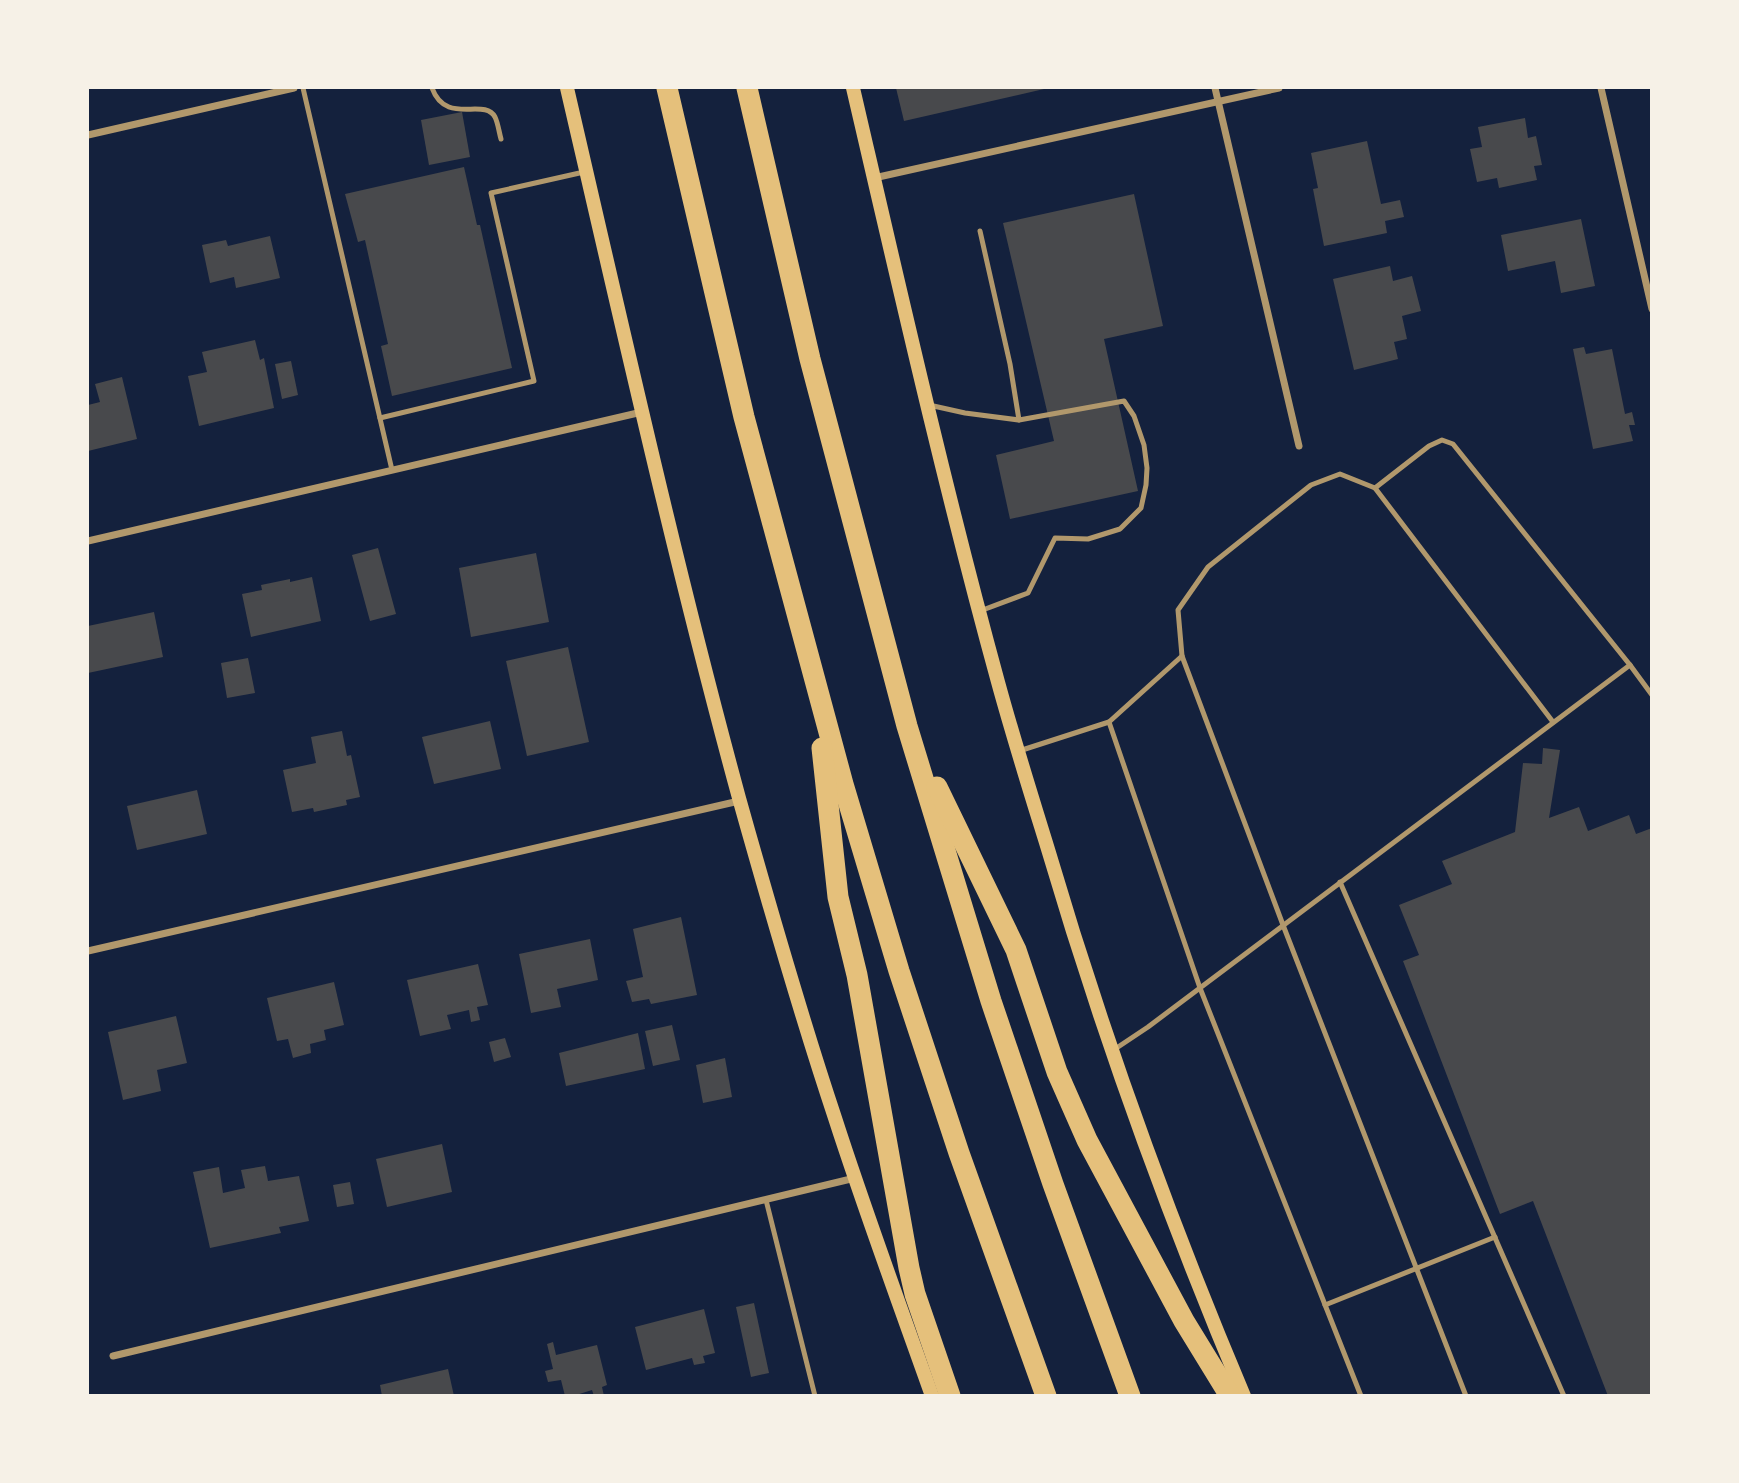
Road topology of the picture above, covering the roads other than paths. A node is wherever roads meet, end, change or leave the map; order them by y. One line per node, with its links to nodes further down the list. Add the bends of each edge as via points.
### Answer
1 (293, 88): 12 (street)
2 (303, 88): 20 (lane)
3 (432, 88): 13 (lane, via 447,108 489,111)
4 (567, 88): 14 (main road)
5 (667, 88): 29 (highway, via 744,417)
6 (747, 88): 33 (highway, via 810,359)
7 (853, 88): 15 (main road)
8 (1215, 88): 11 (street)
9 (1279, 88): 11 (street)
10 (1601, 88): 17 (street)
11 (1219, 102): 15 (street); 22 (street)
12 (88, 135)
13 (501, 139)
14 (587, 172): 19 (main road); 20 (lane, via 491,193 534,381)
15 (874, 178): 18 (main road)
16 (980, 231): 21 (lane)
17 (1651, 309)
18 (926, 404): 21 (lane); 26 (main road)
19 (642, 412): 23 (street); 35 (main road)
20 (380, 418): 23 (lane)
21 (1019, 421): 26 (lane, via 1124,401 1144,445 1146,485 1141,508 1120,529 1088,539 1055,538 1028,593)
22 (1299, 446)
23 (392, 470): 25 (street)
24 (1375, 488): 27 (lane, via 1340,474 1311,485 1208,567 1178,610); 28 (lane, via 1429,446 1441,440 1453,443); 32 (lane)
25 (88, 541)
26 (979, 612): 34 (main road)
27 (1182, 656): 31 (lane); 37 (lane)
28 (1630, 665): 30 (lane); 32 (lane)
29 (816, 691): 49 (highway, via 838,897 857,975 909,1268); 50 (highway, via 908,997)
30 (1651, 695)
31 (1109, 722): 34 (lane); 39 (lane)
32 (1553, 722): 36 (lane)
33 (906, 726): 51 (highway, via 991,1002); 52 (highway, via 1016,950 1057,1072 1087,1140 1184,1321)
34 (1017, 751): 40 (main road)
35 (740, 801): 38 (street); 41 (main road)
36 (1340, 882): 37 (lane); 43 (lane)
37 (1283, 925): 39 (lane); 44 (lane)
38 (88, 951)
39 (1200, 988): 40 (lane); 45 (lane)
40 (1112, 1051): 53 (main road, via 1182,1244)
41 (855, 1178): 42 (street); 48 (main road)
42 (766, 1200): 46 (street); 47 (lane)
43 (1495, 1237): 44 (lane); 56 (lane)
44 (1416, 1268): 45 (lane); 55 (lane)
45 (1325, 1305): 54 (lane)
46 (113, 1356)
47 (815, 1395)
48 (932, 1395)
49 (950, 1395)
50 (1046, 1395)
51 (1130, 1395)
52 (1230, 1395)
53 (1244, 1395)
54 (1361, 1395)
55 (1466, 1395)
56 (1564, 1395)

